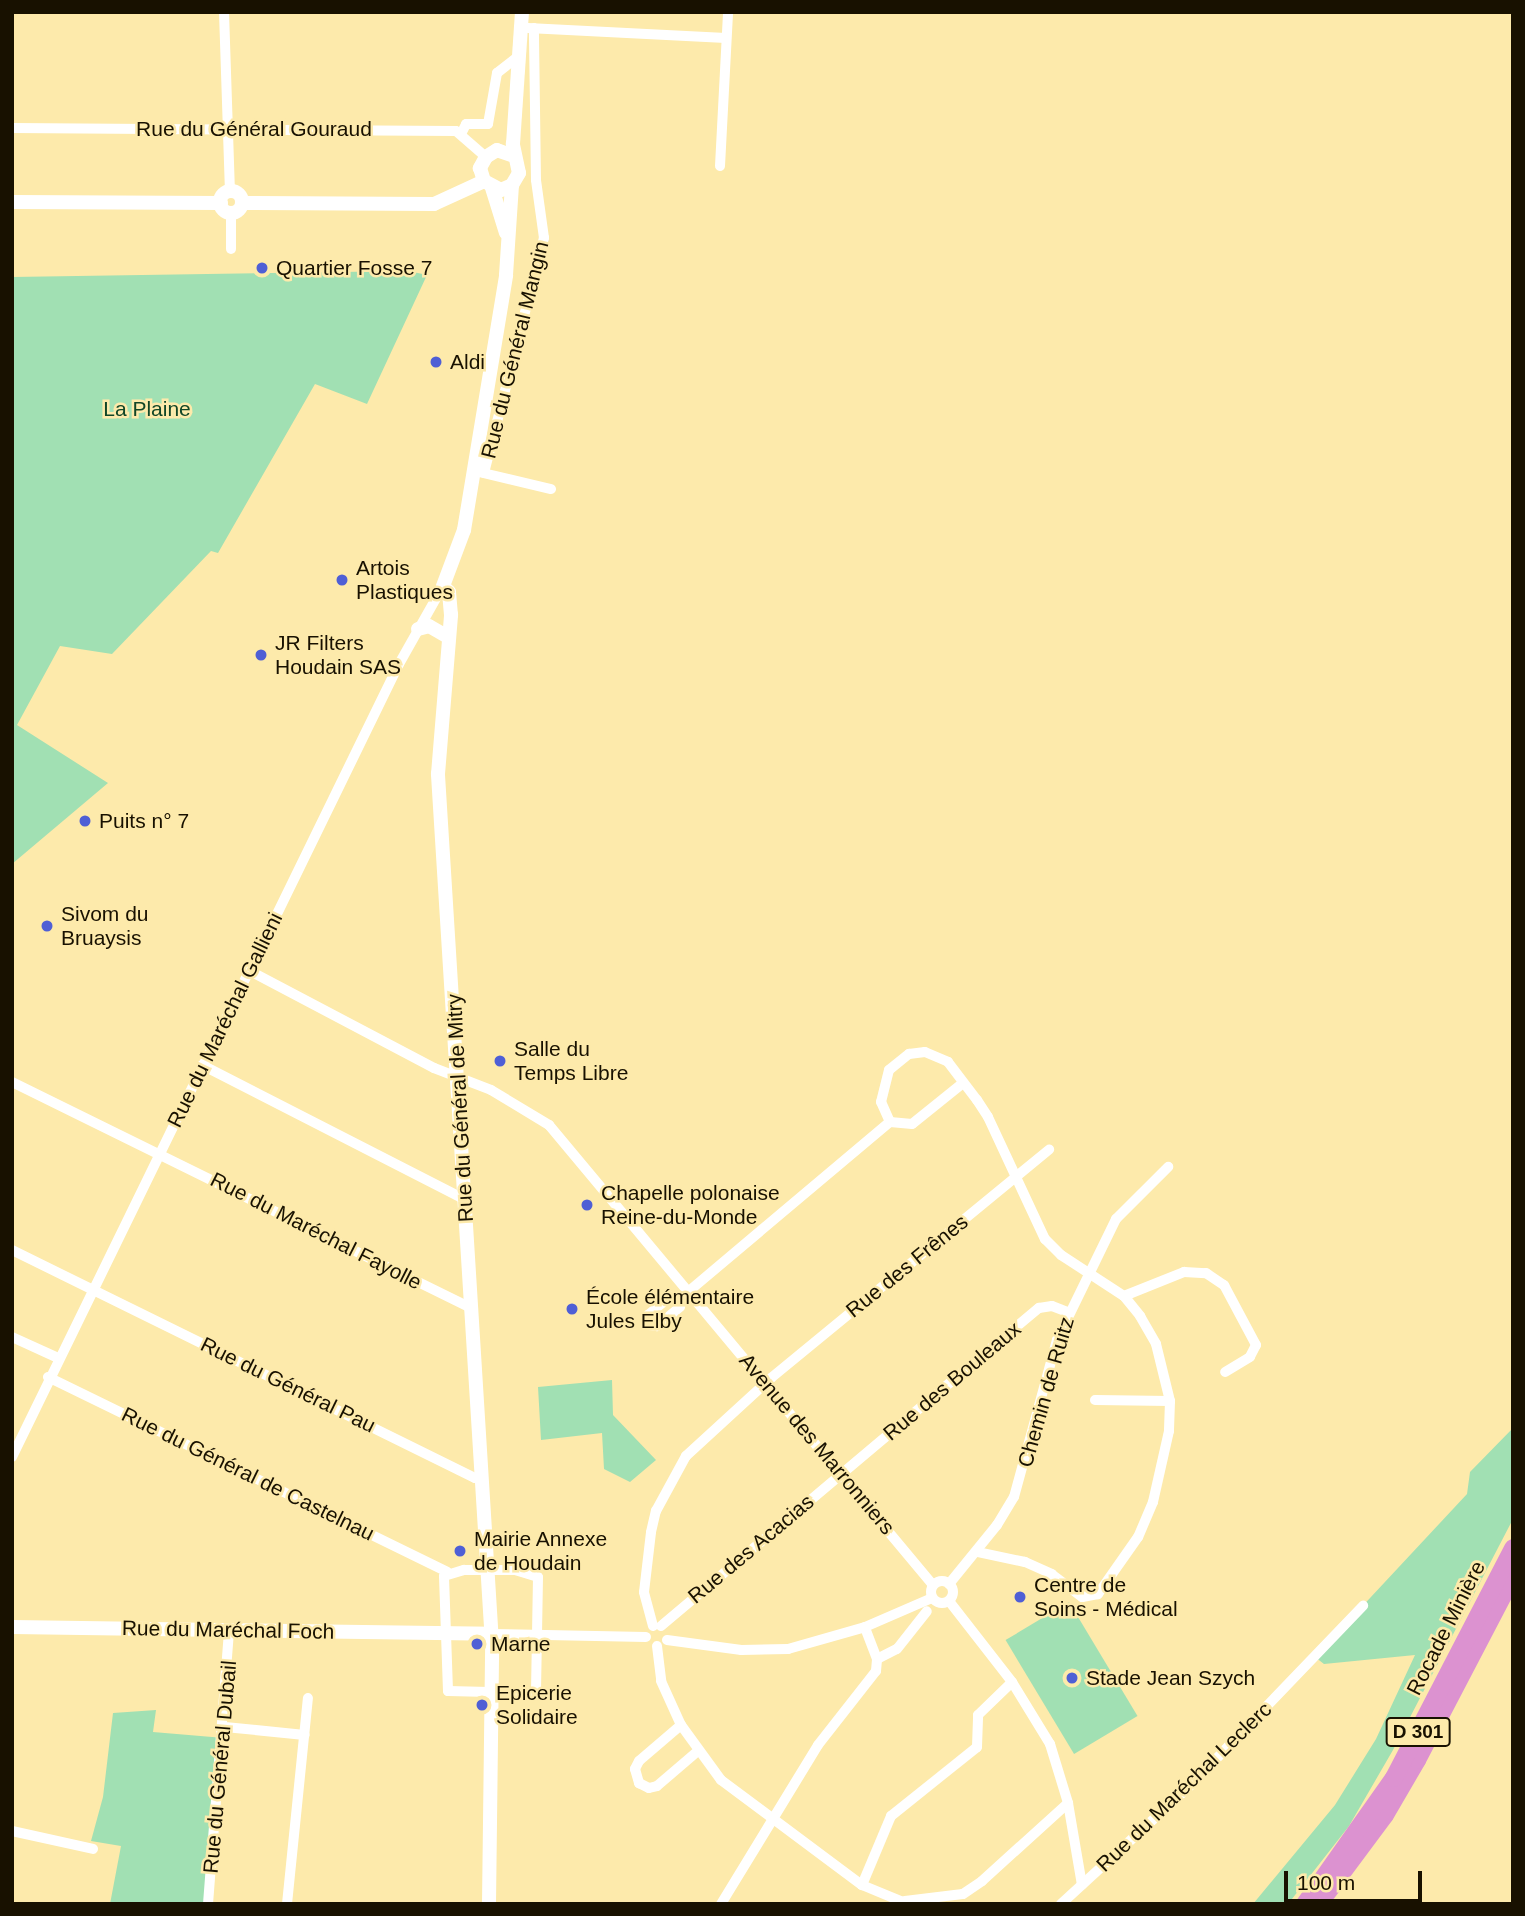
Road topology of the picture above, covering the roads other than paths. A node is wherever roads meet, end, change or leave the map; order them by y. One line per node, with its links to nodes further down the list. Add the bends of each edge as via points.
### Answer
1 (224, 12): 9 (street)
2 (522, 12): 4 (street)
3 (727, 12): 5 (street)
4 (527, 28): 5 (street); 6 (street); 13 (street, Rue du Général Mangin)
5 (726, 38): 14 (street)
6 (520, 55): 7 (street); 10 (street, via 497,73 488,124 466,124)
7 (517, 88): 11 (street); 12 (street, Rue du Général Mangin)
8 (12, 128): 9 (street, Rue du Général Gouraud)
9 (229, 128): 10 (street, Rue du Général Gouraud); 17 (street)
10 (461, 134): 11 (street)
11 (492, 153): 12 (street); 15 (street, via 480,168)
12 (516, 160): 13 (street); 16 (street, Rue du Général Mangin)
13 (536, 166): 22 (street, Rue du Général Mangin, via 542,228 512,375)
14 (720, 166)
15 (488, 185): 16 (street); 19 (street, via 434,204); 20 (street, Rue du Général Mangin)
16 (512, 185): 20 (street, Rue du Général Mangin)
17 (230, 191): 19 (street)
18 (12, 202): 19 (street)
19 (231, 206): 21 (street)
20 (509, 242): 22 (street, Rue du Général Mangin)
21 (231, 249)
22 (478, 472): 23 (street); 24 (street, Rue du Général Mangin, via 464,530)
23 (551, 489)
24 (443, 586): 25 (street, Rue du Maréchal Gallieni); 26 (street, Rue du Général de Mitry, via 450,601)
25 (418, 629): 26 (street, via 429,626); 27 (street, Rue du Maréchal Gallieni)
26 (448, 636): 29 (street, Rue du Général de Mitry, via 438,774)
27 (250, 971): 28 (street, Rue du Maréchal Gallieni); 29 (street, Avenue des Marronniers)
28 (202, 1065): 34 (street, Rue du Maréchal Gallieni); 37 (street)
29 (460, 1080): 37 (street, Rue du Général de Mitry); 41 (street, Avenue des Marronniers, via 491,1090 549,1125)
30 (12, 1082): 34 (street, Rue du Maréchal Fayolle)
31 (963, 1083): 32 (street, via 912,1124); 32 (street, via 937,1055 909,1054 889,1070 882,1086 881,1102); 36 (street, via 988,1117)
32 (890, 1122): 41 (street)
33 (1049, 1150): 36 (street, Rue des Frênes)
34 (159, 1153): 40 (street, Rue du Maréchal Gallieni); 44 (street, Rue du Maréchal Fayolle)
35 (1168, 1167): 39 (street, Chemin de Ruitz, via 1116,1219)
36 (1013, 1179): 39 (street, via 1045,1239); 50 (street, Rue des Frênes)
37 (466, 1200): 44 (street, Rue du Général de Mitry)
38 (12, 1250): 40 (street, Rue du Général Pau)
39 (1088, 1273): 42 (street); 45 (street, Chemin de Ruitz)
40 (93, 1289): 47 (street, Rue du Maréchal Gallieni); 55 (street, Rue du Général Pau)
41 (690, 1290): 43 (street); 50 (street, Avenue des Marronniers)
42 (1124, 1296): 48 (street, via 1184,1272 1206,1273 1224,1285 1256,1345 1250,1357); 52 (street, via 1156,1344)
43 (676, 1303)
44 (473, 1309): 55 (street, Rue du Général de Mitry)
45 (1068, 1312): 54 (street, Rue des Bouleaux, via 1052,1306 1039,1308); 57 (street, Chemin de Ruitz, via 1014,1497)
46 (12, 1337): 47 (street)
47 (58, 1358): 49 (street, Rue du Maréchal Gallieni)
48 (1225, 1372)
49 (48, 1377): 53 (street, Rue du Maréchal Gallieni); 59 (street, Rue du Général de Castelnau)
50 (766, 1383): 54 (street, Avenue des Marronniers); 67 (street, Rue des Frênes, via 686,1456 656,1511 644,1581)
51 (1095, 1400): 52 (street)
52 (1170, 1401): 57 (street, via 1162,1465 1138,1537 1098,1594 1082,1597 1034,1566)
53 (12, 1457)
54 (842, 1474): 62 (street, Avenue des Marronniers); 67 (street, Rue des Acacias)
55 (483, 1478): 58 (street, Rue du Général de Mitry)
56 (1513, 1548): 96 (highway, Rocade Minière / D 301, via 1394,1778)
57 (976, 1552): 61 (street, Chemin de Ruitz)
58 (488, 1570): 59 (street); 72 (street, Rue du Général de Mitry); 73 (street, via 531,1572 538,1577)
59 (447, 1572): 71 (street)
60 (1513, 1576): 97 (highway, Rocade Minière / D 301, via 1404,1782 1352,1863)
61 (949, 1584): 62 (street); 64 (street, via 953,1593)
62 (933, 1585): 63 (street)
63 (932, 1598): 64 (street, via 940,1604); 69 (street)
64 (949, 1601): 77 (street)
65 (1363, 1606): 89 (street, Rue du Maréchal Leclerc, via 1195,1781)
66 (927, 1611): 76 (street, via 891,1654)
67 (657, 1626): 74 (street, Rue des Acacias); 75 (street, Rue des Frênes)
68 (12, 1627): 70 (street, Rue du Maréchal Foch)
69 (865, 1627): 75 (street, via 788,1649); 76 (street)
70 (229, 1631): 71 (street, Rue du Maréchal Foch); 81 (street, Rue du Général Dubail)
71 (444, 1632): 72 (street, Rue du Maréchal Foch); 78 (street, via 448,1691)
72 (491, 1633): 73 (street); 78 (street, Rue du Général de Mitry)
73 (538, 1634): 74 (street); 78 (street, via 536,1693)
74 (646, 1637): 75 (street)
75 (662, 1643): 80 (street, Rue des Frênes, via 661,1681)
76 (877, 1660): 85 (street, via 872,1678 818,1745)
77 (1012, 1682): 84 (street, via 1050,1744); 88 (street, via 978,1715 977,1747 891,1816)
78 (493, 1693): 93 (street, Rue du Général de Mitry)
79 (308, 1698): 82 (street)
80 (681, 1725): 83 (street, Rue des Frênes); 83 (street, via 639,1761 635,1769 639,1783 657,1786)
81 (225, 1727): 82 (street); 91 (street, Rue du Général Dubail)
82 (304, 1735): 92 (street)
83 (699, 1750): 85 (street, Rue des Frênes, via 733,1791)
84 (1068, 1803): 89 (street); 90 (street, via 963,1894)
85 (773, 1818): 88 (street, Rue des Frênes); 94 (street)
86 (12, 1831): 87 (street)
87 (93, 1849)
88 (862, 1885): 90 (street, Rue des Frênes)
89 (1082, 1885): 95 (street, Rue du Maréchal Leclerc)
90 (906, 1902)
91 (208, 1904)
92 (287, 1904)
93 (489, 1904)
94 (721, 1904)
95 (1061, 1904)
96 (1305, 1904)
97 (1318, 1904)

